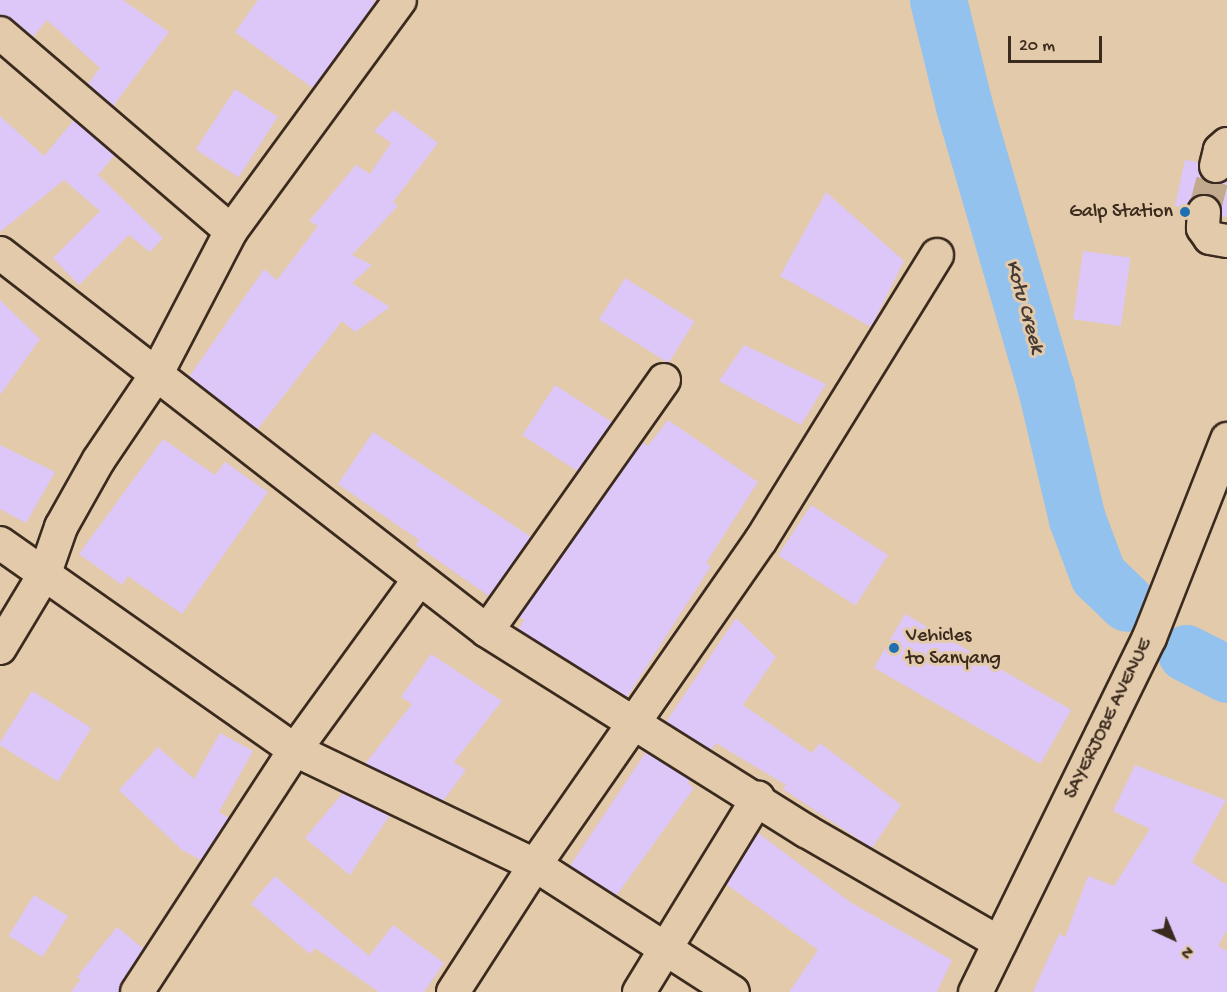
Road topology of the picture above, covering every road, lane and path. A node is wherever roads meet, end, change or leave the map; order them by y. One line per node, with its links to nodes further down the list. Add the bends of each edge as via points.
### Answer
1 (396, 1): 4 (street)
2 (0, 33): 4 (street)
3 (1204, 212): 5 (street, via 1203,228 1210,238)
4 (231, 231): 8 (street)
5 (1227, 241)
6 (0, 253): 8 (street)
7 (937, 255): 16 (street, via 760,540)
8 (156, 375): 12 (street, via 98,461 66,518); 13 (street, via 323,501)
9 (664, 380): 14 (street)
10 (1227, 439): 20 (main road, SAYERJOBE AVENUE, via 1149,637)
11 (0, 543): 12 (street)
12 (45, 573): 15 (street); 17 (street)
13 (418, 580): 14 (street); 17 (street)
14 (487, 631): 16 (street)
15 (0, 648)
16 (634, 721): 18 (street); 19 (street)
17 (295, 750): 19 (street); 22 (street)
18 (758, 798): 20 (street, via 806,831); 21 (street)
19 (535, 865): 21 (street); 23 (street)
20 (1000, 943): 26 (main road, SAYERJOBE AVENUE)
21 (667, 946): 24 (street); 25 (street)
22 (137, 992)
23 (453, 992)
24 (639, 992)
25 (733, 992)
26 (975, 992)

